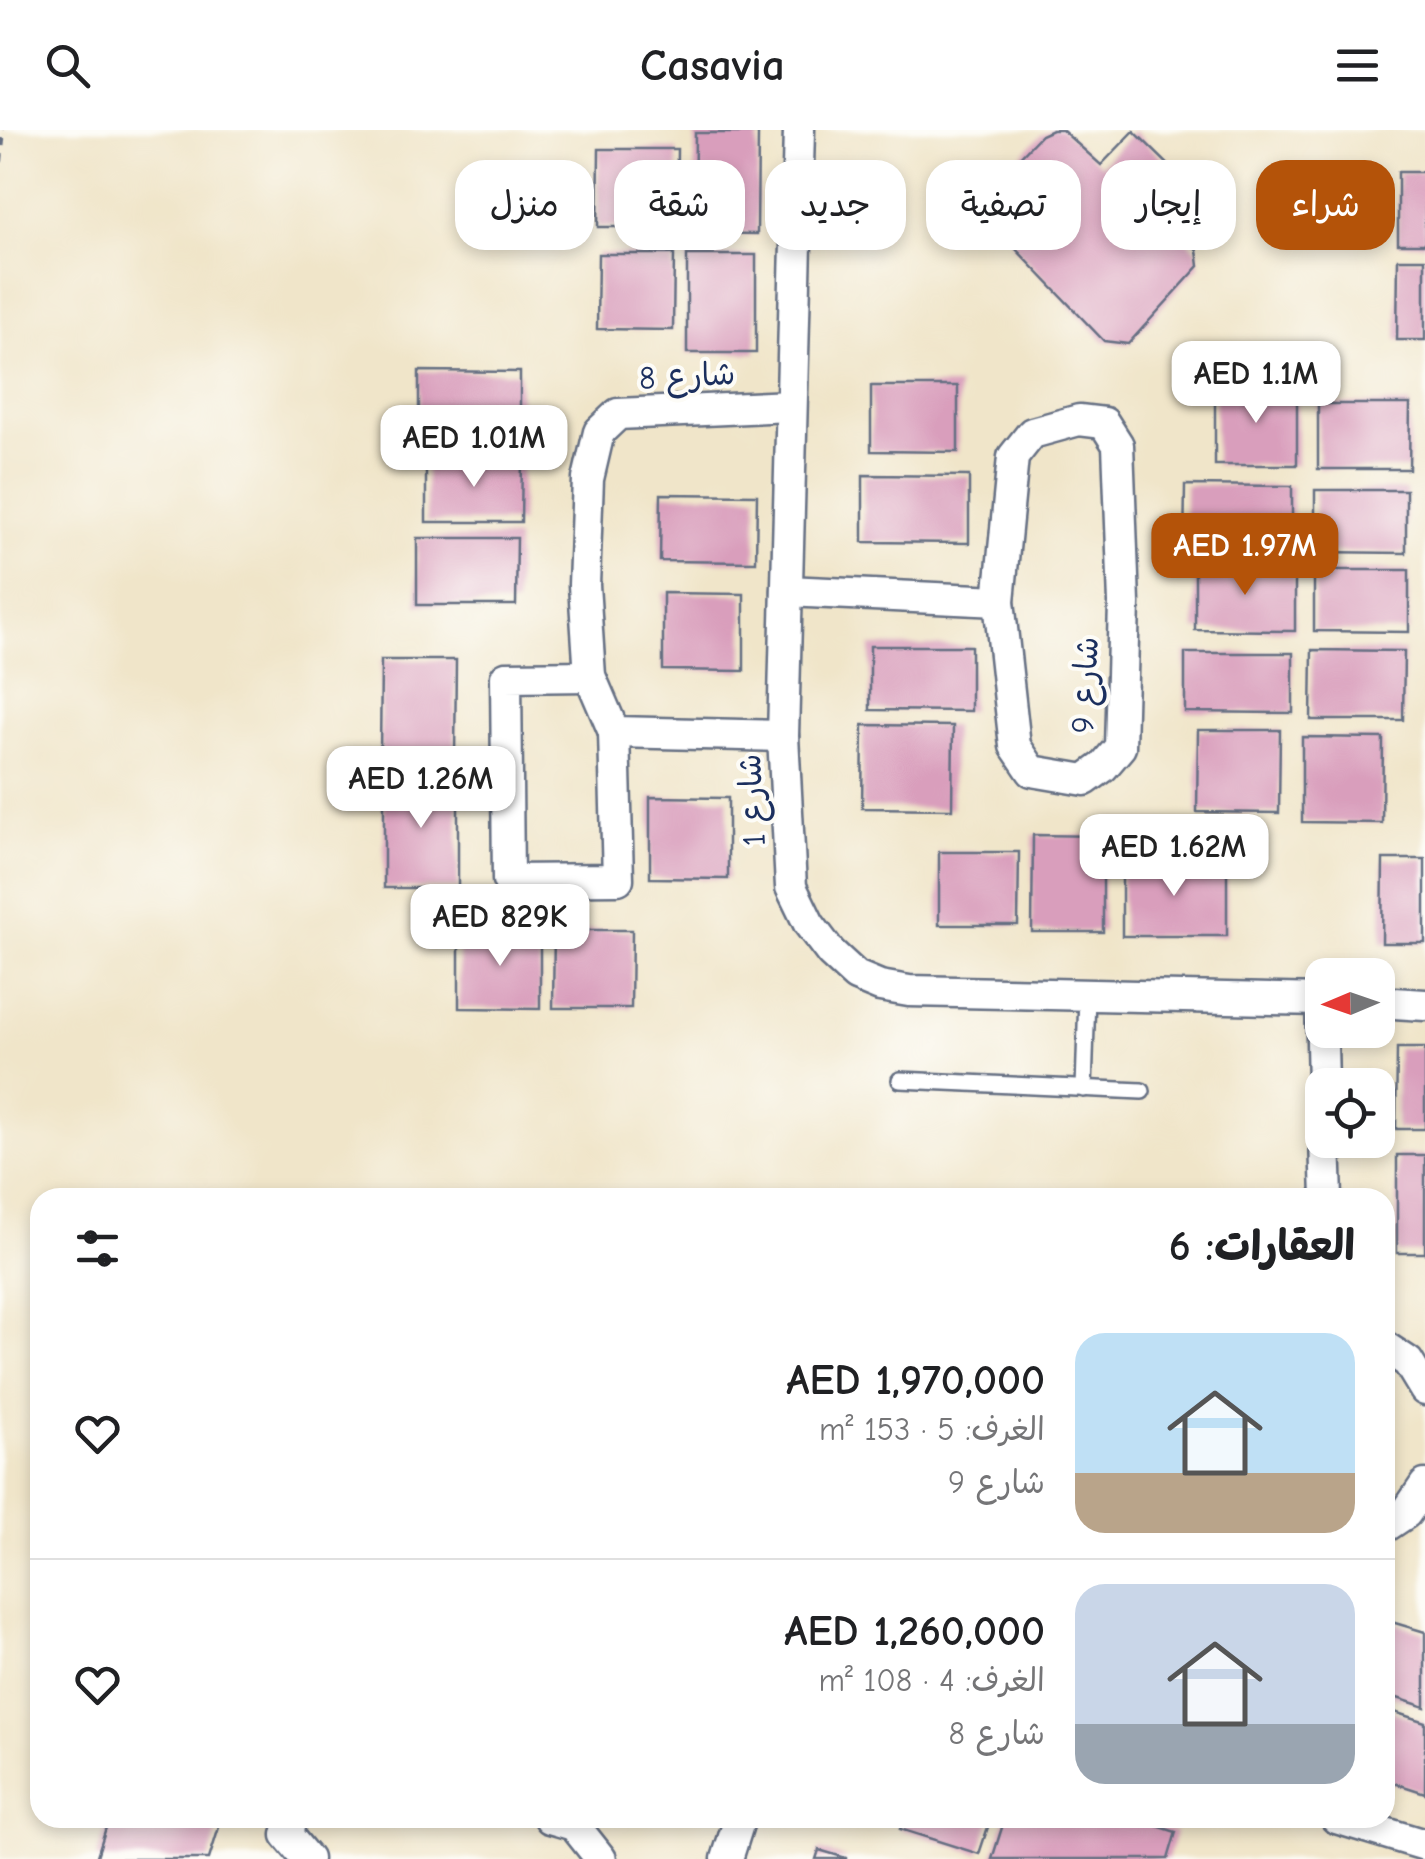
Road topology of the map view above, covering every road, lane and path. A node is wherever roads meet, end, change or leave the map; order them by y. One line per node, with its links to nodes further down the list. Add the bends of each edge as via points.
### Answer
1 (3, 130): 3 (path)
2 (799, 130): 4 (street, شارع 1)
3 (0, 162)
4 (791, 406): 5 (street, شارع 1); 7 (street, شارع 8, via 618,414 599,432 588,479)
5 (788, 591): 6 (street); 9 (street, شارع 1)
6 (999, 601): 6 (street, شارع 9, via 1012,457 1032,433 1078,420 1104,422 1118,445 1120,747 1085,780 1032,772 1015,746)
7 (590, 676): 8 (street, شارع 8); 8 (street, شارع 8, via 506,677 508,880 618,880)
8 (614, 732): 9 (street)
9 (783, 736): 10 (street, شارع 1, via 792,887 809,924 856,976 909,991)
10 (1087, 994): 11 (street, شارع 1); 15 (lane)
11 (1305, 1000)
12 (1395, 1003): 13 (street)
13 (1425, 1004)
14 (900, 1080): 15 (lane)
15 (1084, 1088): 16 (lane)
16 (1142, 1091)
17 (1326, 1158): 18 (street)
18 (1327, 1188)
19 (1395, 1354): 20 (street)
20 (1422, 1382)
21 (1424, 1488): 22 (street)
22 (1395, 1520)
23 (289, 1828): 28 (street)
24 (576, 1828): 29 (street)
25 (737, 1828): 30 (street)
26 (1369, 1828): 27 (street)
27 (1425, 1845)
28 (307, 1859)
29 (601, 1859)
30 (727, 1859)

